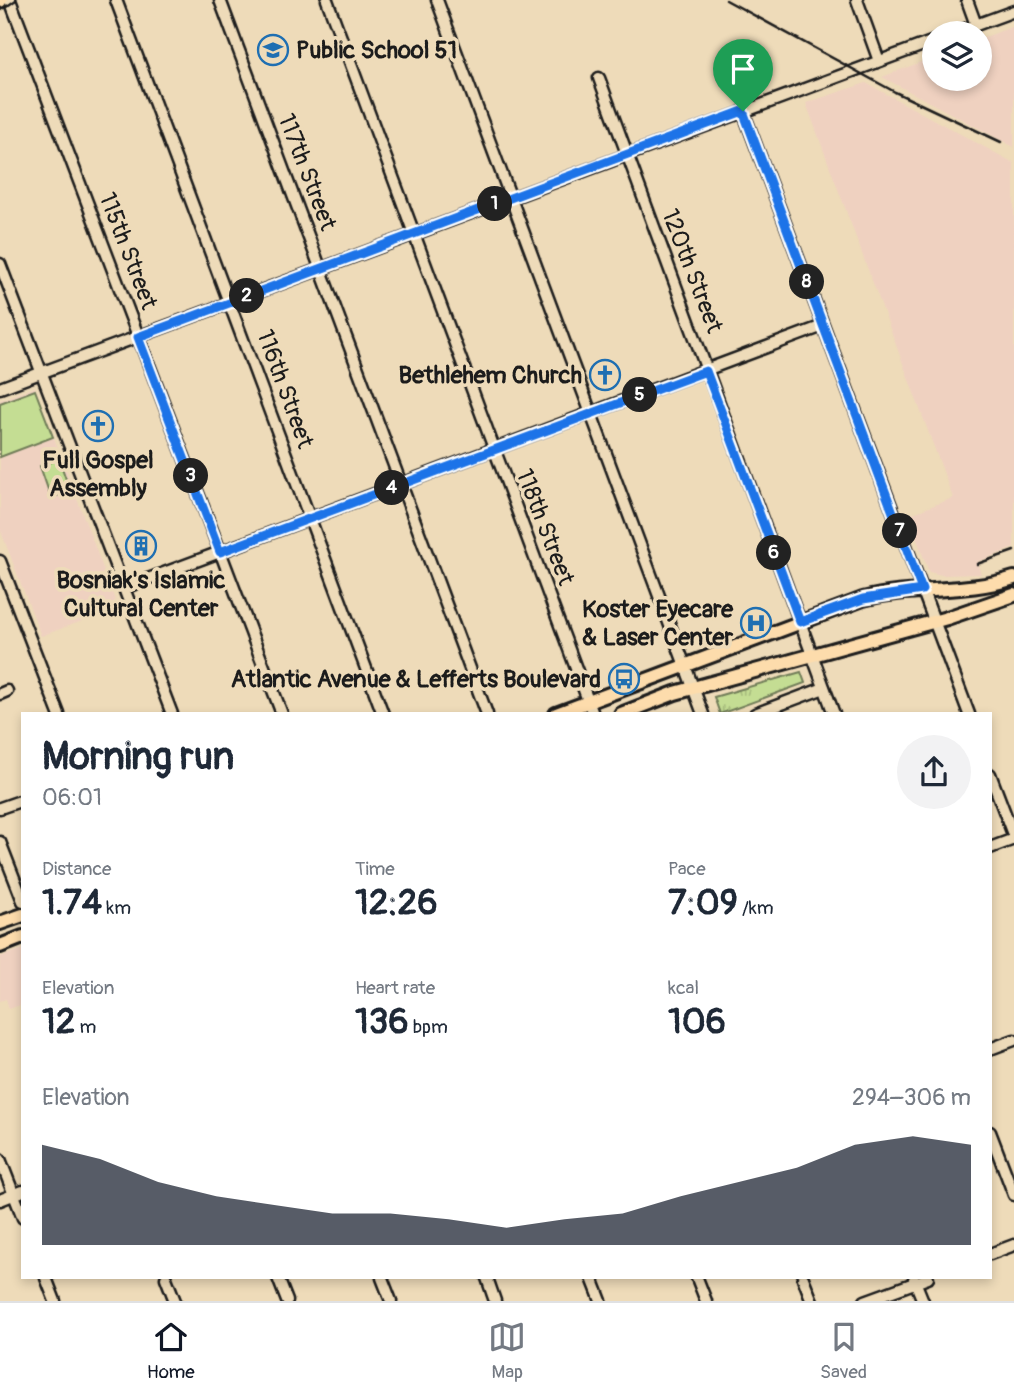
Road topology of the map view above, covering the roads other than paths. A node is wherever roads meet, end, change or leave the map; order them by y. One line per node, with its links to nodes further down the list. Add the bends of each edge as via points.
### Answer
1 (10, 0): 22 (street, 115th Street)
2 (116, 0): 20 (street, 116th Street)
3 (220, 0): 19 (street, 117th Street)
4 (327, 0): 17 (street, 118th Street)
5 (437, 0): 16 (street)
6 (857, 0): 12 (street)
7 (967, 0): 9 (street)
8 (1014, 11): 10 (street)
9 (975, 21)
10 (987, 21)
11 (922, 45): 12 (street)
12 (880, 61): 14 (street)
13 (599, 78): 15 (street, 120th Street)
14 (743, 111): 15 (street); 21 (street)
15 (626, 155): 16 (street); 23 (street, 120th Street)
16 (510, 198): 17 (street); 26 (street)
17 (414, 234): 19 (street); 27 (street, 118th Street)
18 (0, 264): 24 (street)
19 (321, 268): 20 (street); 28 (street, 117th Street)
20 (231, 302): 22 (street); 29 (street, 116th Street)
21 (823, 327): 23 (street); 34 (street)
22 (138, 337): 24 (street); 30 (street, 115th Street)
23 (706, 371): 26 (street); 37 (street, 120th Street)
24 (41, 372): 25 (street); 33 (street)
25 (0, 388)
26 (591, 414): 27 (street); 39 (street)
27 (494, 450): 28 (street); 42 (street, 118th Street)
28 (401, 484): 29 (street); 47 (street, 117th Street)
29 (311, 519): 30 (street); 46 (street, 116th Street)
30 (220, 552): 33 (street); 45 (street, 115th Street)
31 (0, 561): 43 (street)
32 (1014, 579): 34 (main road, via 982,587)
33 (124, 588): 44 (street)
34 (922, 590): 36 (street); 37 (main road, via 863,599)
35 (1014, 595): 36 (main road)
36 (934, 621): 38 (main road); 53 (street)
37 (800, 622): 38 (street, 120th Street); 39 (main road)
38 (812, 655): 40 (main road); 41 (street, 120th Street)
39 (685, 666): 40 (street); 42 (main road)
40 (693, 688): 49 (main road); 50 (street)
41 (824, 688): 51 (street); 52 (street, 120th Street)
42 (591, 708): 48 (main road)
43 (58, 712)
44 (171, 712)
45 (281, 712)
46 (382, 712)
47 (486, 712)
48 (568, 712)
49 (627, 712)
50 (702, 712)
51 (760, 712)
52 (833, 712)
53 (968, 712)
54 (992, 779): 57 (street)
55 (21, 801): 56 (street)
56 (0, 808)
57 (1014, 838): 59 (street)
58 (0, 842): 60 (street)
59 (992, 847)
60 (21, 896)
61 (21, 916): 62 (main road)
62 (0, 923)
63 (21, 938): 64 (main road)
64 (0, 946)
65 (1014, 1041): 66 (street)
66 (992, 1048)
67 (992, 1137): 70 (street)
68 (0, 1159): 69 (street)
69 (18, 1193): 71 (street)
70 (1014, 1195)
71 (0, 1200)
72 (1014, 1245): 73 (street)
73 (992, 1253)
74 (46, 1279): 83 (street)
75 (166, 1279): 84 (street)
76 (278, 1279): 85 (street)
77 (382, 1279): 86 (street)
78 (487, 1279): 87 (street)
79 (592, 1279): 88 (street)
80 (698, 1279): 89 (street)
81 (803, 1279): 90 (street)
82 (915, 1280): 91 (street); 92 (street)
83 (55, 1301)
84 (175, 1301)
85 (287, 1301)
86 (391, 1301)
87 (495, 1301)
88 (601, 1301)
89 (706, 1301)
90 (812, 1301)
91 (865, 1301)
92 (923, 1301)

